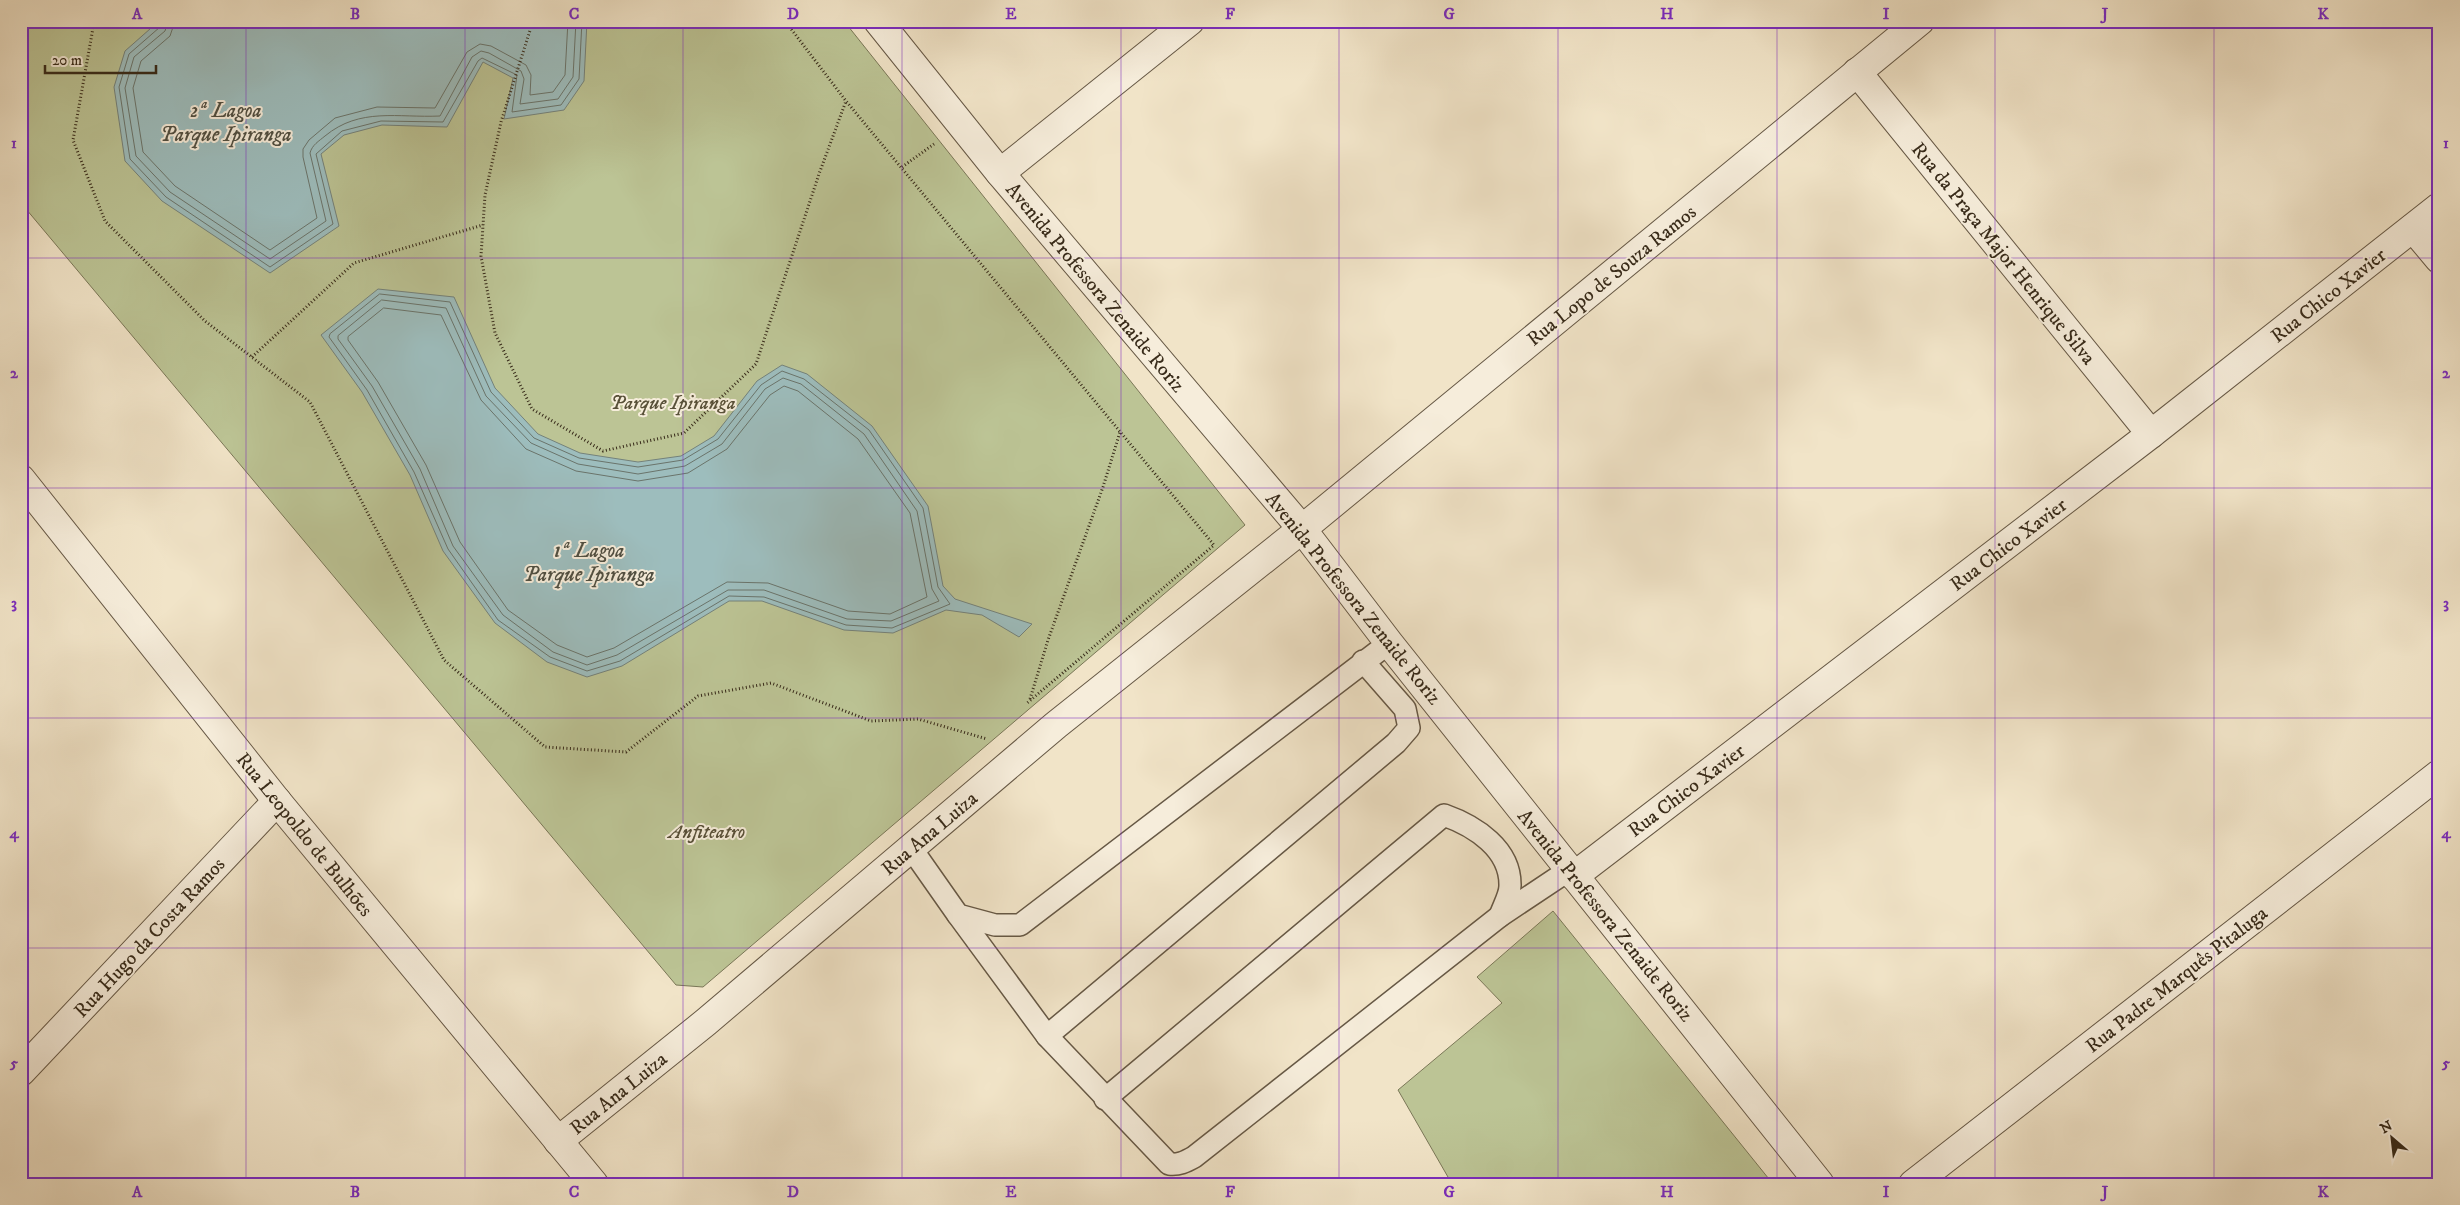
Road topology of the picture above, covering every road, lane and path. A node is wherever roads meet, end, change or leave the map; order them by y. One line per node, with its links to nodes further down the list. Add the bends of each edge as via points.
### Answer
1 (101, 21): 16 (path, via 94,28 73,140 105,221 205,321)
2 (533, 21): 13 (path, via 501,122 485,195)
3 (785, 21): 8 (path)
4 (878, 21): 9 (street, Avenida Professora Zenaide Roriz)
5 (1190, 21): 11 (street)
6 (1920, 21): 7 (street, Rua Lopo de Souza Ramos)
7 (1858, 72): 18 (street, Rua da Praça Major Henrique Silva); 20 (street, Rua Lopo de Souza Ramos)
8 (846, 100): 10 (path); 13 (path, via 756,364 684,433 603,451 532,409 495,333 481,256)
9 (961, 125): 10 (path); 11 (street, Avenida Professora Zenaide Roriz)
10 (902, 167): 17 (path)
11 (1000, 173): 20 (street, Avenida Professora Zenaide Roriz)
12 (2439, 207): 14 (street, Rua Chico Xavier)
13 (483, 224): 16 (path, via 354,263)
14 (2413, 228): 15 (street); 18 (street, Rua Chico Xavier)
15 (2439, 260)
16 (252, 357): 25 (path, via 310,402 444,660 545,747 626,752 698,696 771,683 871,721 918,719)
17 (1120, 432): 23 (path); 23 (path, via 1214,545)
18 (2152, 434): 29 (street, Rua Chico Xavier)
19 (21, 479): 27 (street, Rua Leopoldo de Bulhões)
20 (1302, 529): 21 (street, Avenida Professora Zenaide Roriz); 28 (street, Rua Ana Luiza, via 1056,725)
21 (1389, 643): 22 (lane); 29 (street, Avenida Professora Zenaide Roriz)
22 (1362, 661): 30 (lane, via 1020,925 995,925); 32 (lane, via 1405,710 1409,728 1396,743)
23 (1030, 699): 24 (path)
24 (1024, 706)
25 (990, 740)
26 (2439, 774): 38 (street, Rua Padre Marquês Pitaluga)
27 (277, 801): 33 (street, Rua Hugo da Costa Ramos); 35 (street, Rua Leopoldo de Bulhões)
28 (911, 848): 30 (lane); 35 (street, Rua Ana Luiza, via 706,1022)
29 (1571, 873): 31 (lane); 37 (street, Avenida Professora Zenaide Roriz)
30 (958, 915): 32 (lane)
31 (1500, 916): 34 (lane, via 1183,1164 1169,1164); 34 (lane, via 1510,887 1505,858 1465,822 1444,815)
32 (1047, 1036): 34 (lane)
33 (21, 1072)
34 (1105, 1099)
35 (558, 1142): 36 (street, Rua Leopoldo de Bulhões)
36 (590, 1182)
37 (1820, 1184)
38 (1912, 1184)

